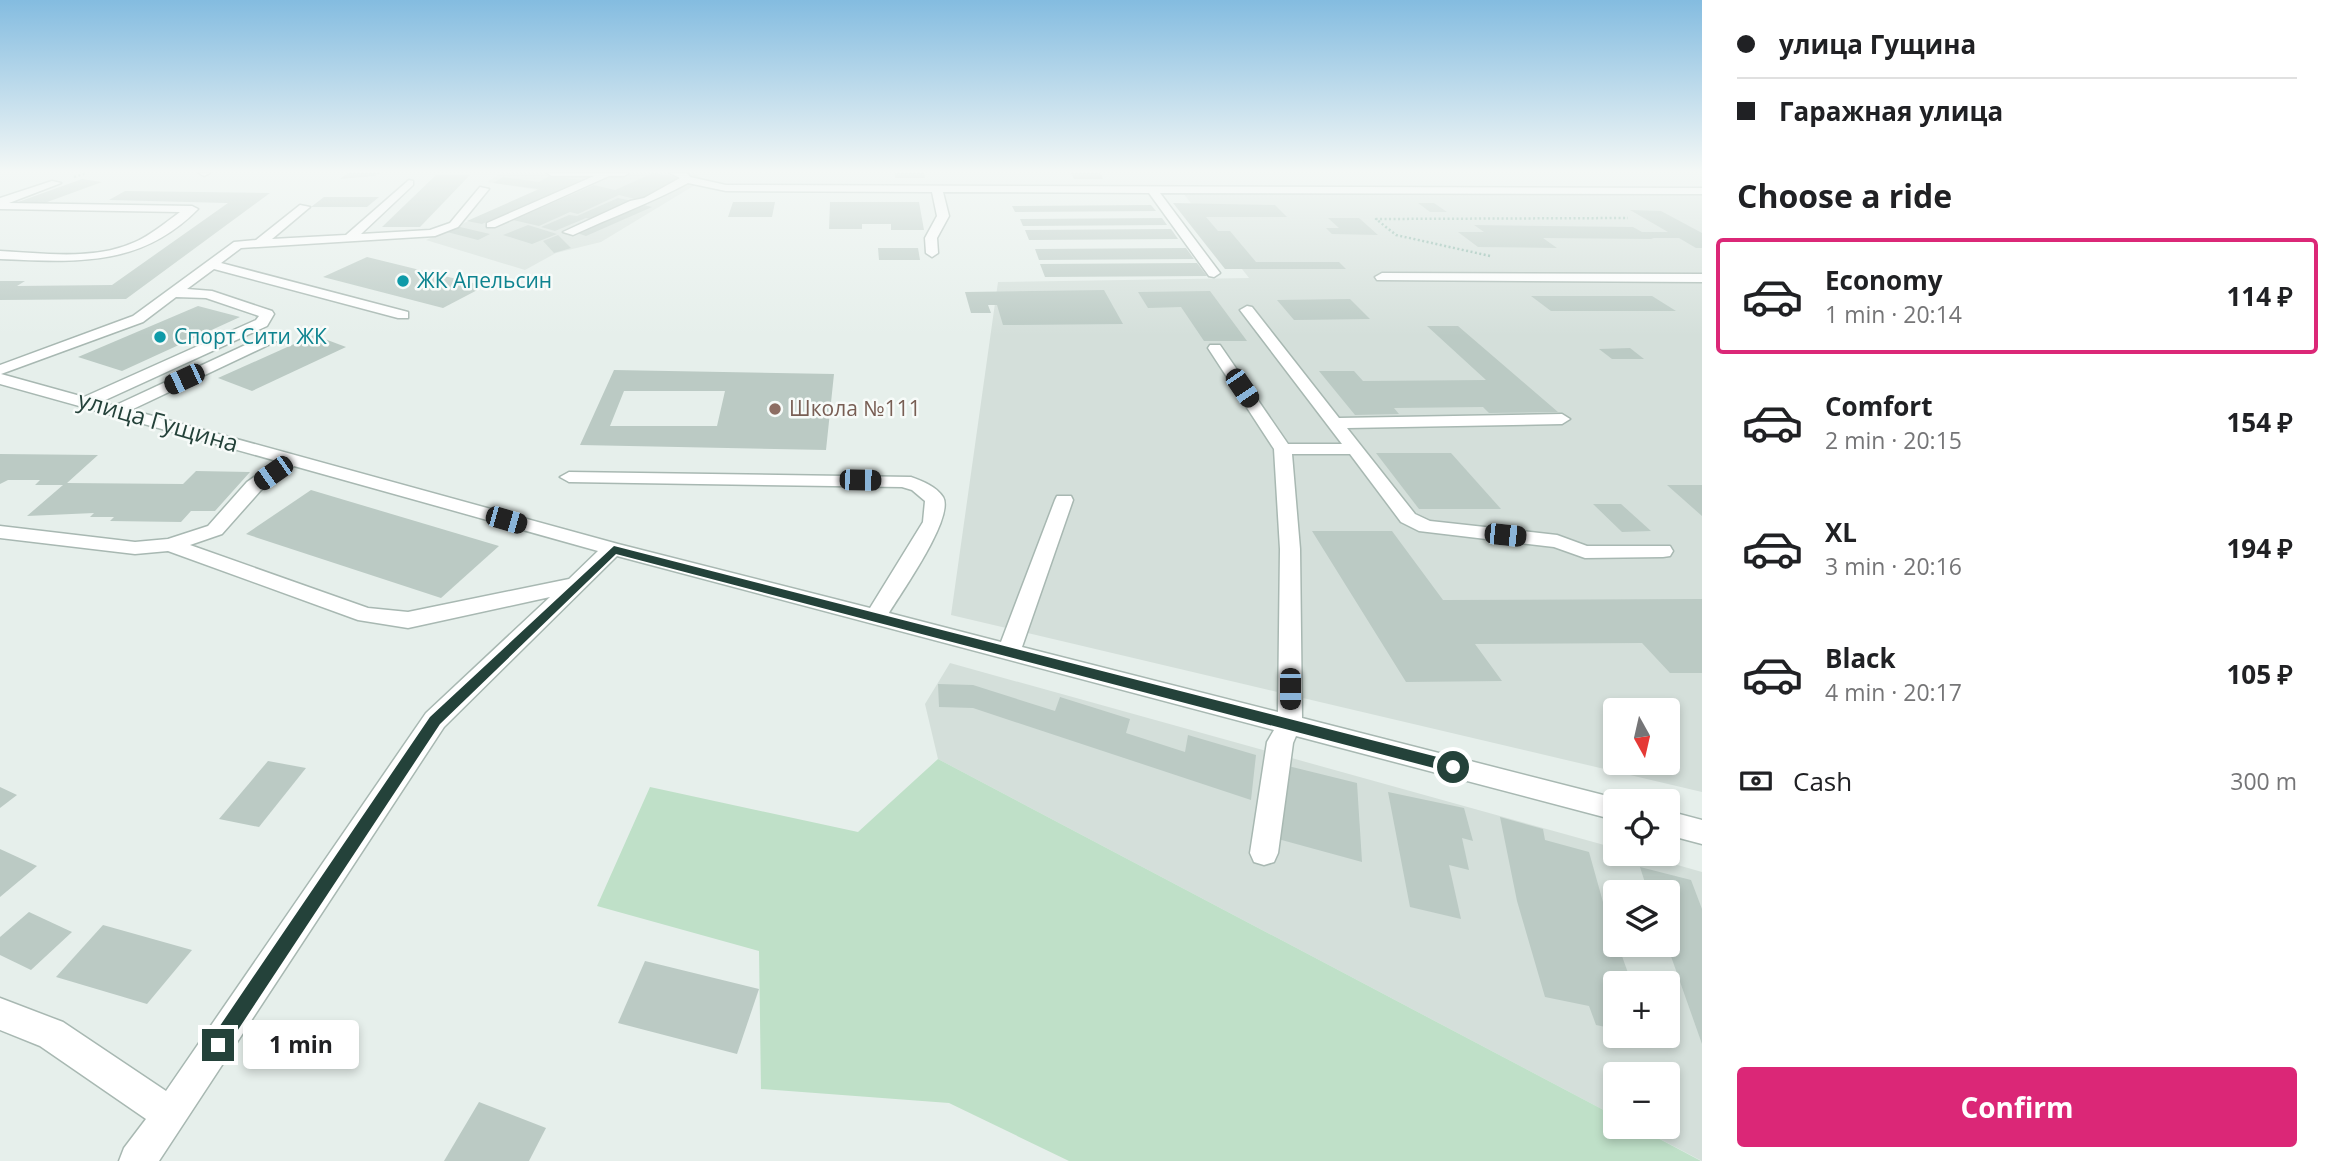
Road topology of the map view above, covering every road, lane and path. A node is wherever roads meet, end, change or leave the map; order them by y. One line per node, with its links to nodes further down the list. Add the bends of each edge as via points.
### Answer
1 (165, 227): 13 (street, via 138,245 105,255)
2 (279, 227): 11 (street)
3 (361, 227): 10 (street)
4 (448, 227): 10 (street, via 431,233)
5 (580, 227): 9 (street)
6 (937, 227): 12 (street, via 931,239)
7 (1180, 227): 16 (street)
8 (1386, 227): 14 (path, via 1396,235)
9 (569, 232)
10 (349, 238): 11 (street)
11 (259, 244): 15 (street, via 238,246)
12 (932, 253)
13 (0, 255)
14 (1490, 256)
15 (213, 265): 19 (street); 21 (street)
16 (1214, 273)
17 (1382, 277): 18 (street)
18 (1702, 278)
19 (174, 293): 24 (street, via 138,319); 26 (street, via 207,294 267,314 262,323)
20 (1247, 310): 29 (street)
21 (403, 315)
22 (276, 336): 27 (street)
23 (1215, 348): 30 (street)
24 (0, 370)
25 (0, 379): 26 (street, улица Гущина)
26 (87, 402): 27 (street, улица Гущина)
27 (116, 411): 32 (street, улица Гущина)
28 (1562, 419): 29 (street)
29 (1336, 423): 31 (street)
30 (1283, 449): 31 (street); 42 (street, via 1290,550)
31 (1355, 449): 38 (street, via 1408,518 1426,527 1557,541 1586,552)
32 (291, 460): 36 (street, via 254,486 215,530); 37 (street, улица Гущина)
33 (569, 477): 40 (street, via 904,481 919,486 935,499 933,522)
34 (1064, 500): 41 (street)
35 (0, 532): 36 (street, via 135,548)
36 (170, 545): 39 (street, via 366,615 408,620)
37 (614, 550): 39 (street); 40 (street, улица Гущина)
38 (1663, 551)
39 (578, 584): 48 (street, via 435,720)
40 (875, 618): 41 (street, улица Гущина)
41 (1009, 652): 42 (street, улица Гущина)
42 (1290, 725): 43 (street, улица Гущина); 46 (street, via 1280,742)
43 (1603, 806)
44 (1680, 826): 45 (street)
45 (1702, 832)
46 (1264, 853)
47 (0, 1014): 48 (street, via 51,1034)
48 (171, 1115): 49 (street)
49 (137, 1161)

